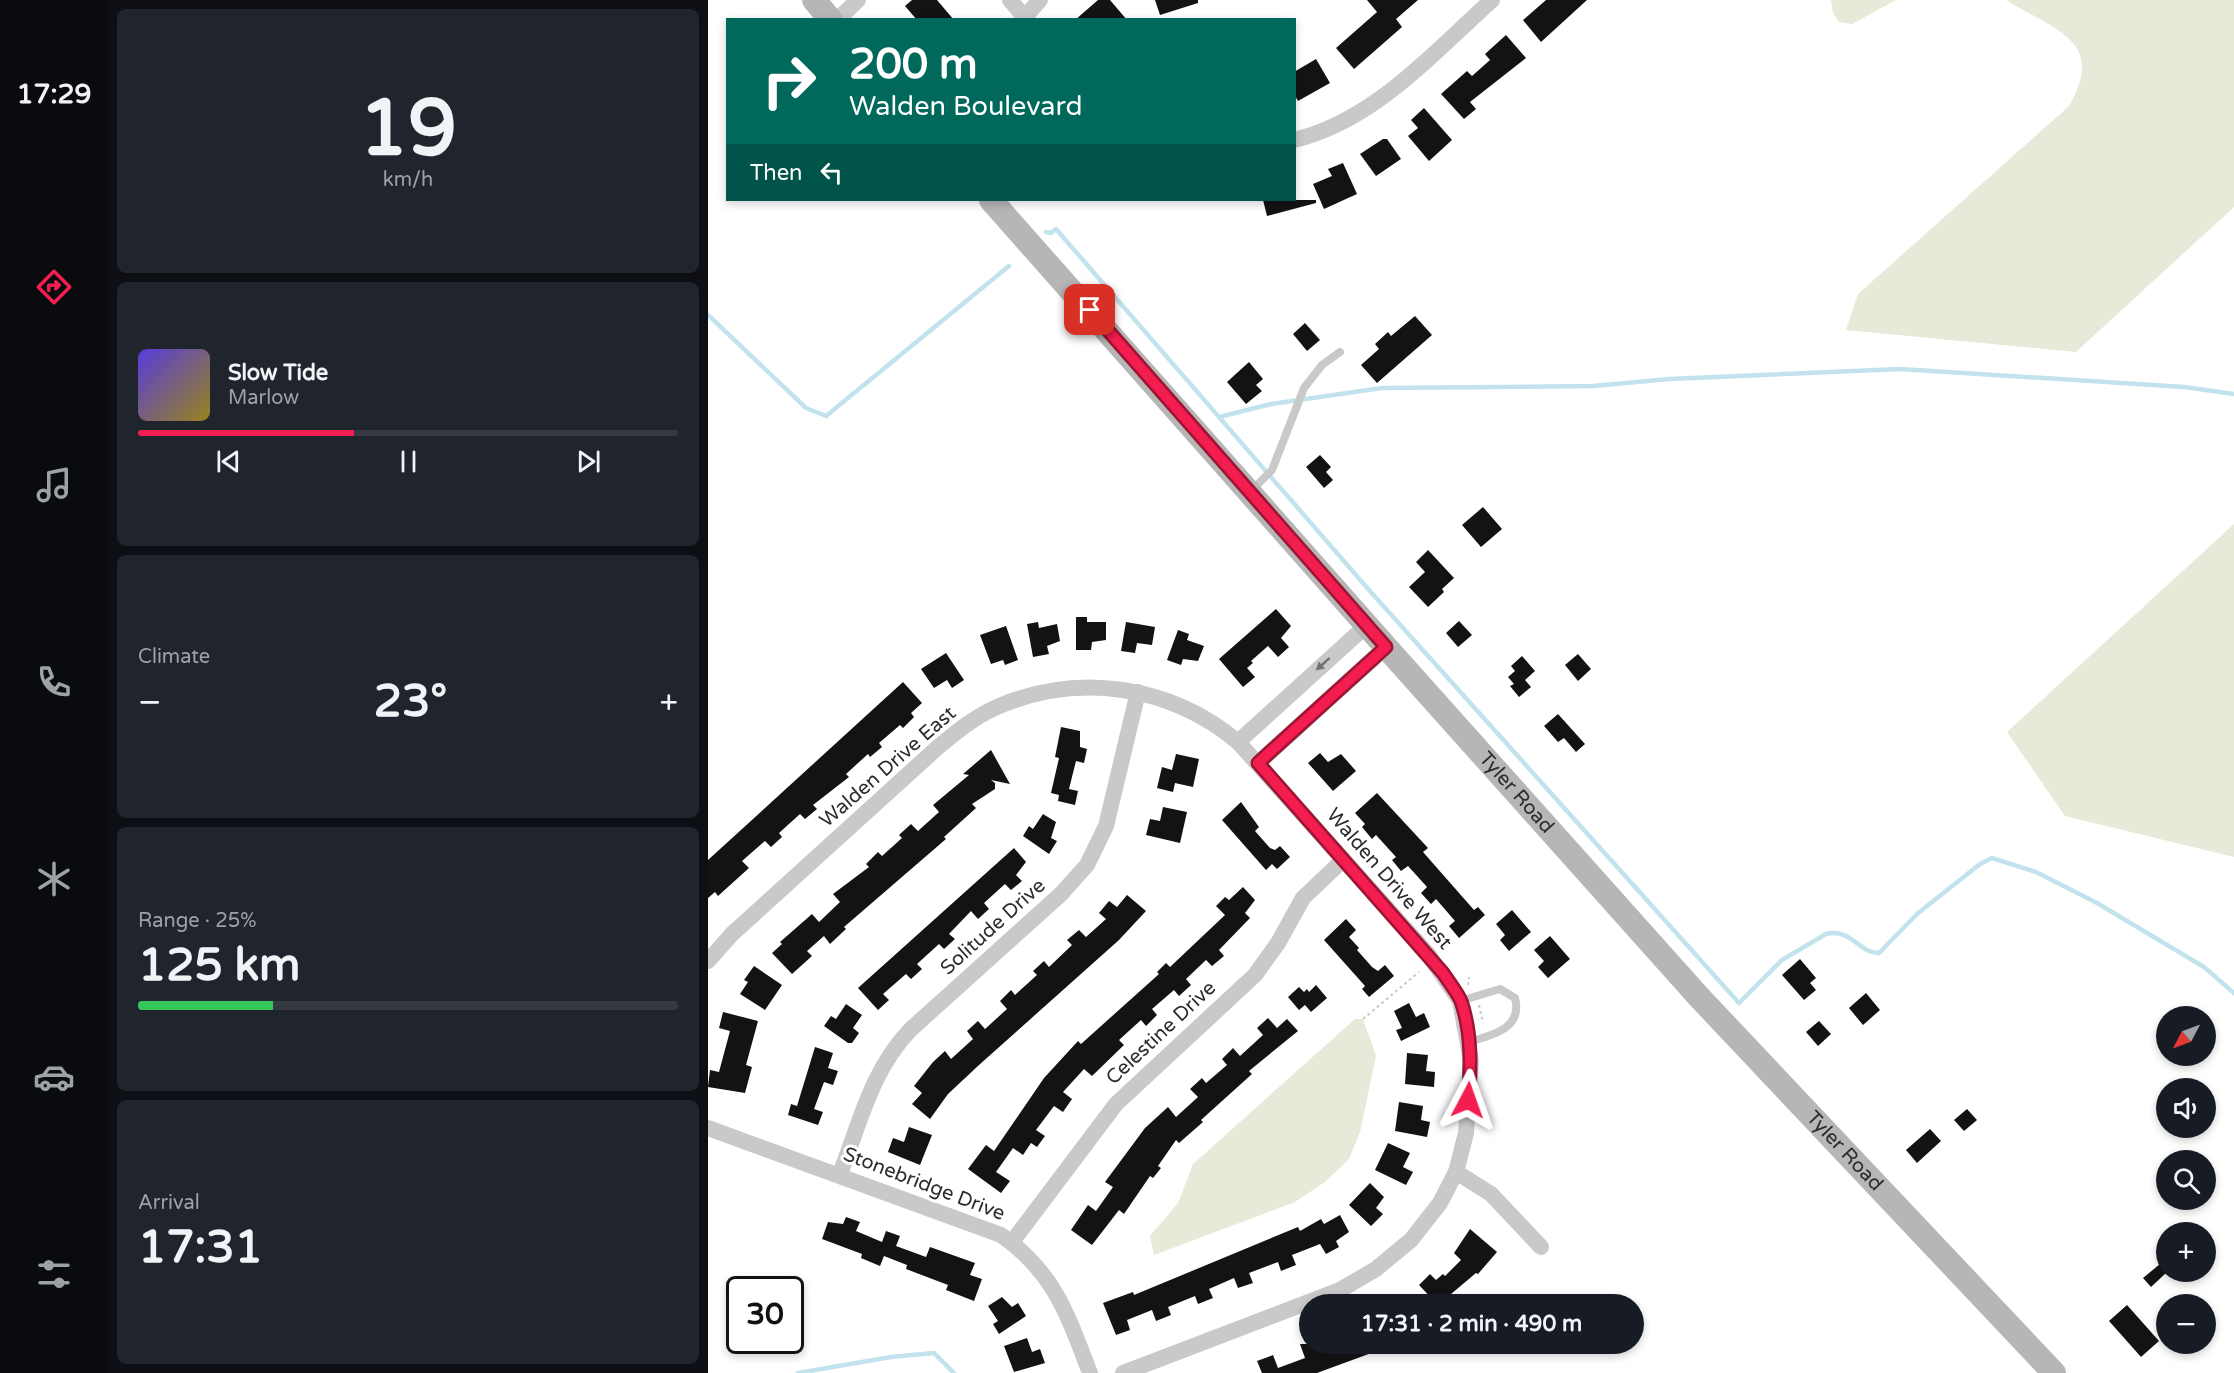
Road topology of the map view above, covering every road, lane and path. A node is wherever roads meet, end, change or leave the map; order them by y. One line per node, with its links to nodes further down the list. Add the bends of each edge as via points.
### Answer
1 (814, 0): 6 (street)
2 (858, 0): 7 (street)
3 (1010, 0): 8 (street)
4 (1040, 0): 8 (street)
5 (1492, 0): 9 (street, via 1369,107 1324,131)
6 (829, 18)
7 (839, 18)
8 (1026, 18)
9 (1296, 139)
10 (992, 201): 12 (street, Tyler Road)
11 (1340, 352): 12 (lane, via 1322,365 1304,388 1272,470)
12 (1251, 491): 13 (street, Tyler Road)
13 (1366, 625): 14 (street, Tyler Road); 16 (street, one-way to 16)
14 (1386, 647): 17 (street); 35 (street, Tyler Road, via 1699,997)
15 (1138, 692): 16 (street, Walden Drive East, via 1185,709); 19 (street, Walden Drive East, via 1092,687 1060,690 1009,702 971,721 732,934); 30 (street, Solitude Drive, via 1106,826 1088,865 898,1043 873,1082)
16 (1238, 742): 17 (street, Walden Drive East)
17 (1258, 763): 18 (street, Walden Drive West)
18 (1343, 860): 23 (street, Walden Drive West, via 1428,954); 31 (street, Celestine Drive, via 1303,898 1278,943 1254,975 1111,1109)
19 (708, 961)
20 (1419, 972): 25 (path)
21 (1469, 977): 22 (path)
22 (1468, 985)
23 (1460, 1001): 27 (street, Walden Drive West); 27 (lane, via 1500,988 1515,998 1518,1007 1507,1028)
24 (1478, 1002): 26 (path)
25 (1363, 1019)
26 (1483, 1023)
27 (1469, 1042): 29 (street, Walden Drive West, via 1466,1133)
28 (708, 1128): 30 (street, Stonebridge Drive)
29 (1456, 1172): 32 (street, via 1491,1194); 34 (street, Walden Drive West, via 1440,1203 1411,1240 1361,1280)
30 (840, 1174): 31 (street, Stonebridge Drive, via 977,1224)
31 (1012, 1242): 33 (street, Stonebridge Drive, via 1048,1278)
32 (1541, 1247)
33 (1090, 1373)
34 (1123, 1373)
35 (2054, 1373)

